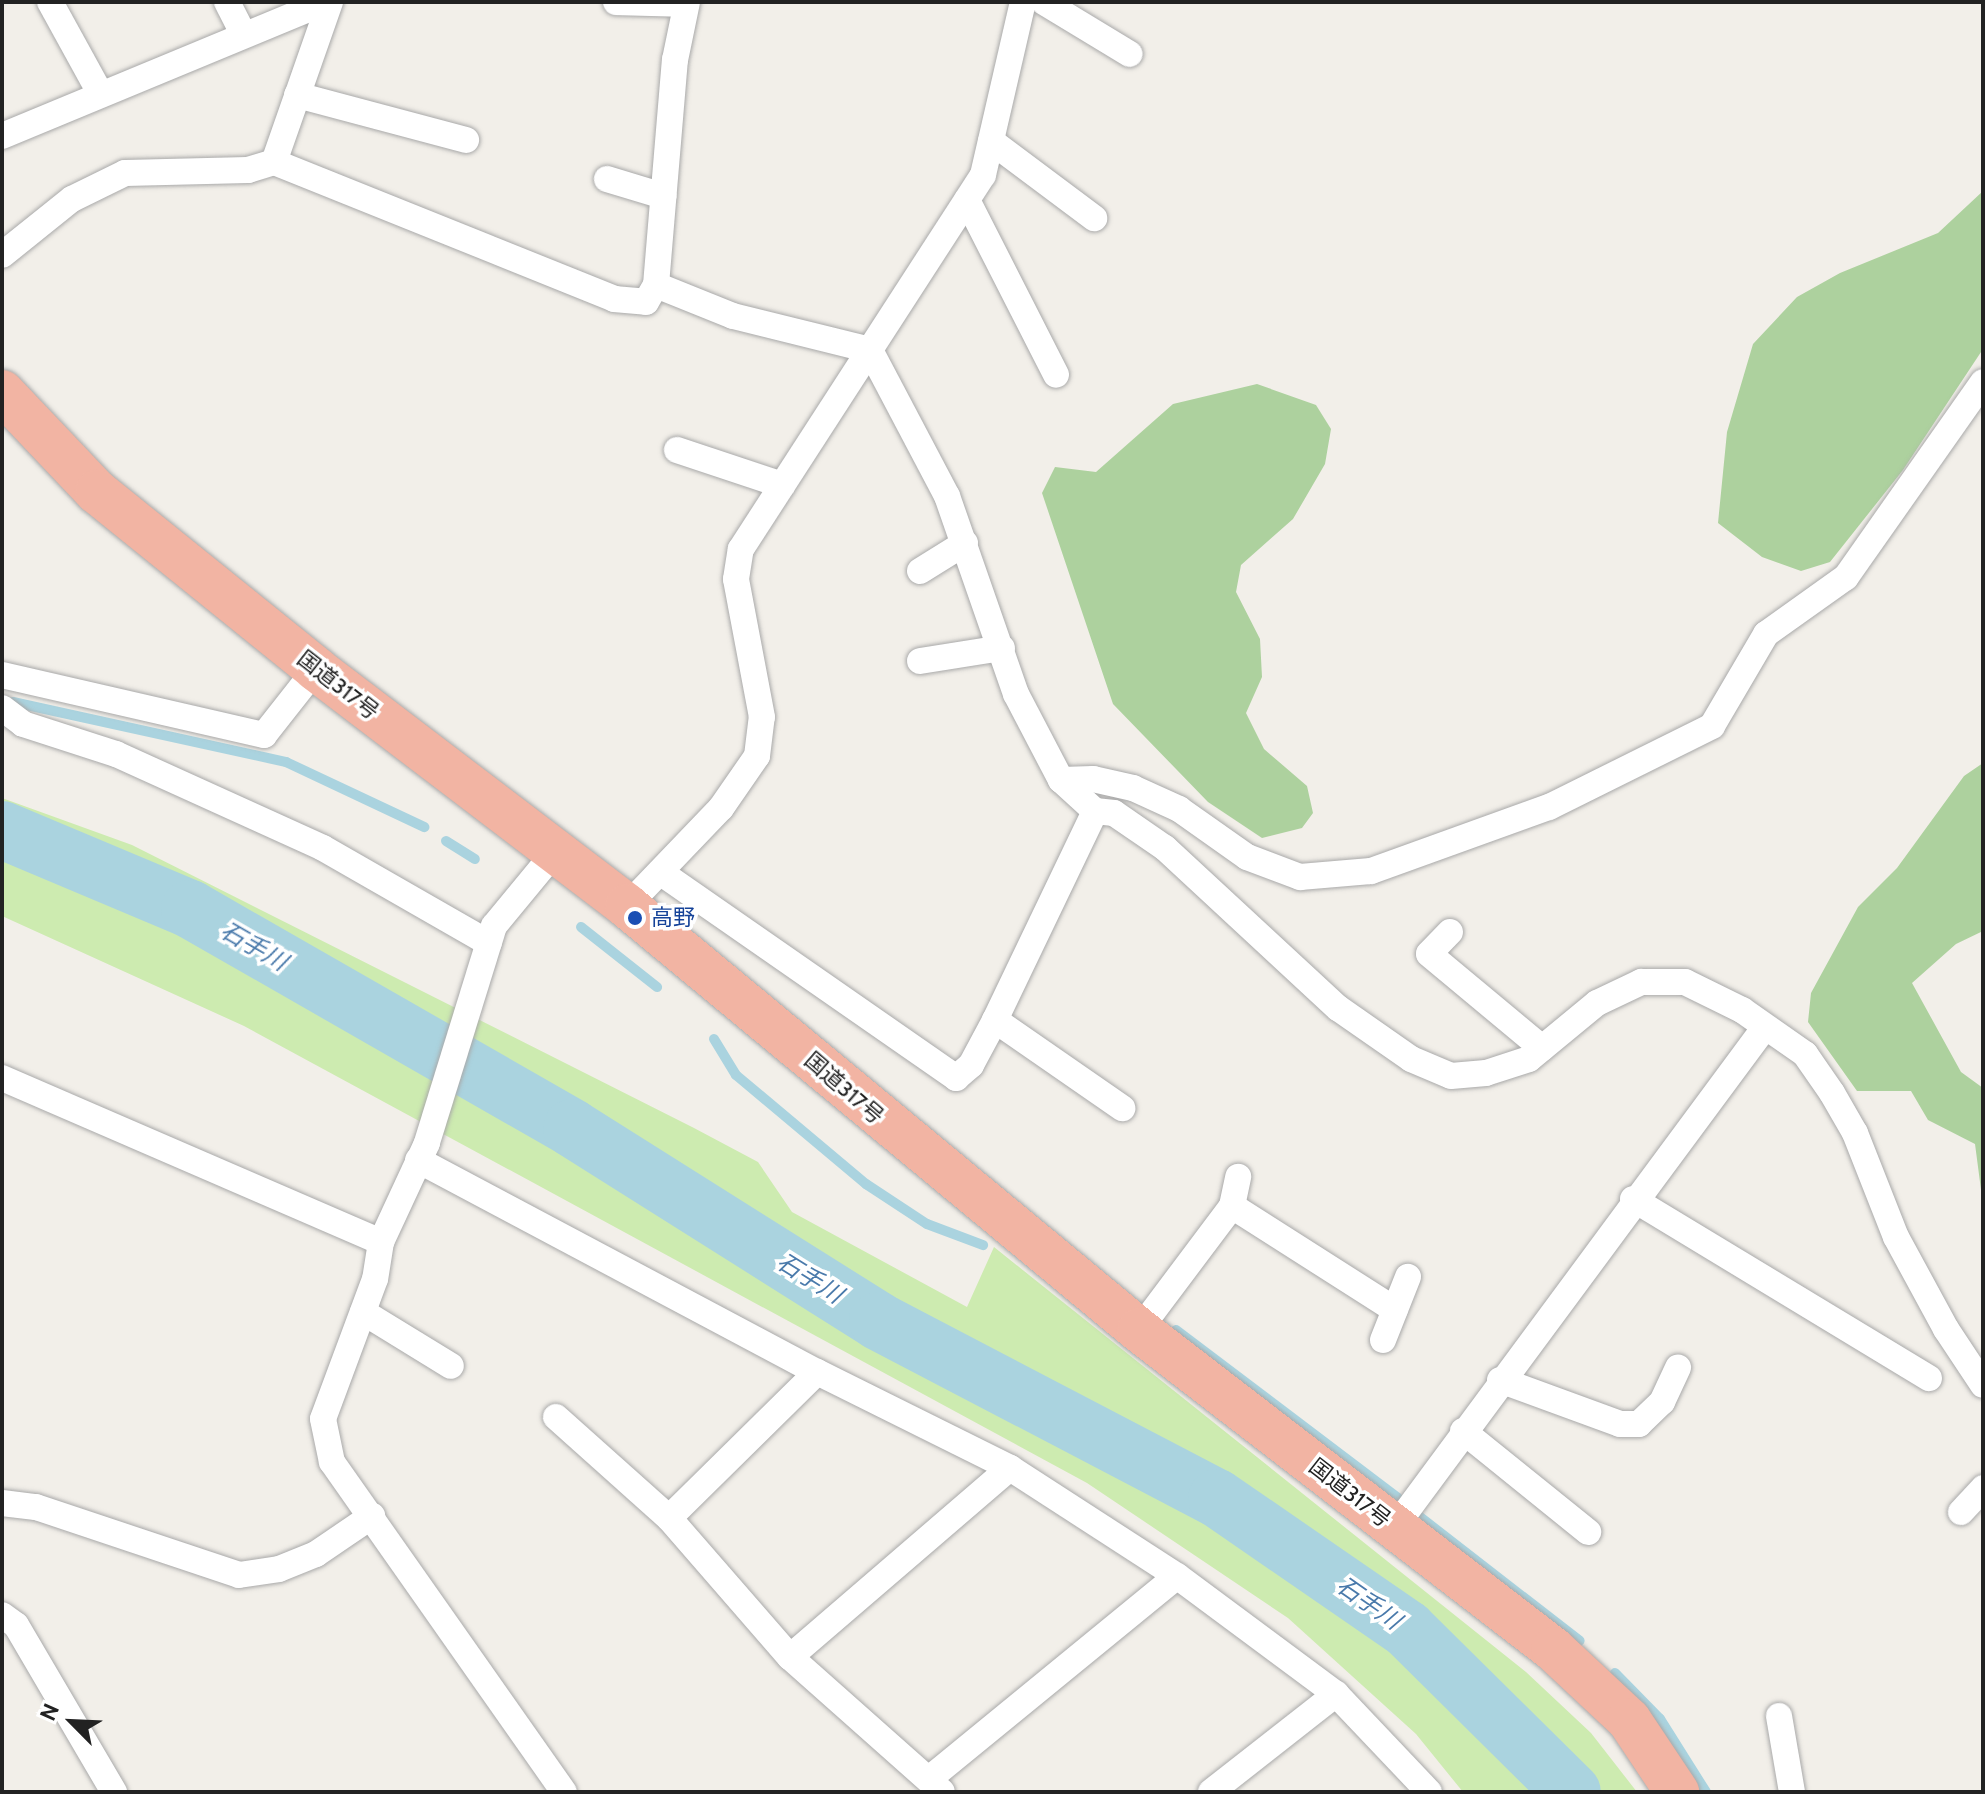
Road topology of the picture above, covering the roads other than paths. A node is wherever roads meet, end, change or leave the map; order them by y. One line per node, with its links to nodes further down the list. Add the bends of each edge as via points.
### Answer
1 (50, 2): 10 (street)
2 (227, 2): 8 (street)
3 (327, 2): 8 (street); 11 (street)
4 (616, 2): 7 (street)
5 (1023, 2): 14 (street)
6 (1044, 2): 9 (street)
7 (687, 3): 17 (street, via 675,60)
8 (243, 33): 10 (street)
9 (1130, 54)
10 (100, 93): 12 (street)
11 (297, 95): 13 (street); 15 (street)
12 (2, 136)
13 (466, 140)
14 (991, 141): 18 (street, via 983,175); 19 (street)
15 (274, 162): 20 (street, via 248,170 125,173 72,199); 21 (street, via 614,299 646,302)
16 (607, 179): 17 (street)
17 (663, 196): 21 (street)
18 (967, 200): 22 (street); 23 (street)
19 (1094, 218)
20 (2, 255)
21 (656, 285): 22 (street, via 733,316)
22 (870, 350): 27 (street); 28 (street, via 947,496)
23 (1056, 375)
24 (1983, 382): 35 (street, via 1846,577 1766,634 1712,726 1549,807 1371,871 1300,877 1247,857 1179,809 1133,788 1093,779)
25 (2, 392): 32 (highway, 国道317号, via 97,492)
26 (677, 450): 27 (street)
27 (782, 485): 38 (street, via 741,549 736,579 762,717 757,756 721,808)
28 (965, 543): 29 (street); 30 (street)
29 (920, 571)
30 (1002, 648): 31 (street); 35 (street, via 1016,694)
31 (920, 661)
32 (316, 669): 33 (street, via 264,735); 37 (highway, 国道317号)
33 (2, 675)
34 (2, 708): 41 (street, via 23,724 116,754 323,848)
35 (1061, 780): 36 (street)
36 (1095, 811): 42 (street); 44 (street, via 1114,813 1165,848 1338,1008 1411,1059 1451,1076 1486,1073 1529,1059)
37 (555, 852): 39 (highway, 国道317号); 41 (street, via 494,926)
38 (660, 872): 39 (street); 42 (street, via 956,1078 971,1065)
39 (627, 906): 55 (highway, 国道317号)
40 (1450, 932): 44 (street, via 1429,954)
41 (489, 943): 47 (street)
42 (995, 1020): 46 (street)
43 (1765, 1027): 44 (street, via 1715,994 1685,982 1641,982 1597,1003); 49 (street); 62 (street, via 1805,1054 1832,1093 1855,1133 1896,1237)
44 (1542, 1048)
45 (2, 1078): 51 (street)
46 (1122, 1108)
47 (422, 1151): 51 (street); 59 (street)
48 (1238, 1177): 50 (street)
49 (1633, 1199): 60 (street); 61 (street)
50 (1232, 1206): 53 (street); 55 (street)
51 (381, 1242): 54 (street)
52 (1408, 1277): 53 (street)
53 (1395, 1310): 56 (street)
54 (363, 1312): 57 (street); 69 (street, via 329,1396 324,1439 332,1462)
55 (1139, 1330): 71 (highway, 国道317号)
56 (1383, 1340)
57 (451, 1366)
58 (1678, 1368): 61 (street, via 1662,1402 1639,1424 1620,1424)
59 (817, 1372): 65 (street); 70 (street)
60 (1929, 1378)
61 (1500, 1380): 64 (street)
62 (1983, 1385)
63 (556, 1417): 70 (street)
64 (1463, 1431): 71 (street); 72 (street)
65 (1010, 1468): 73 (street); 75 (street)
66 (1983, 1488): 68 (street)
67 (2, 1503): 69 (street, via 36,1507 239,1575 279,1569 316,1554)
68 (1961, 1512)
69 (372, 1516): 80 (street)
70 (669, 1518): 75 (street)
71 (1395, 1527): 83 (highway, 国道317号, via 1590,1682 1629,1720)
72 (1588, 1532)
73 (1177, 1576): 76 (street); 78 (street)
74 (2, 1615): 79 (street, via 16,1625)
75 (790, 1657): 78 (street)
76 (1336, 1694): 81 (street); 82 (street)
77 (1779, 1716): 84 (street)
78 (936, 1786)
79 (114, 1792)
80 (564, 1792)
81 (1211, 1792)
82 (1429, 1792)
83 (1677, 1792)
84 (1792, 1792)

